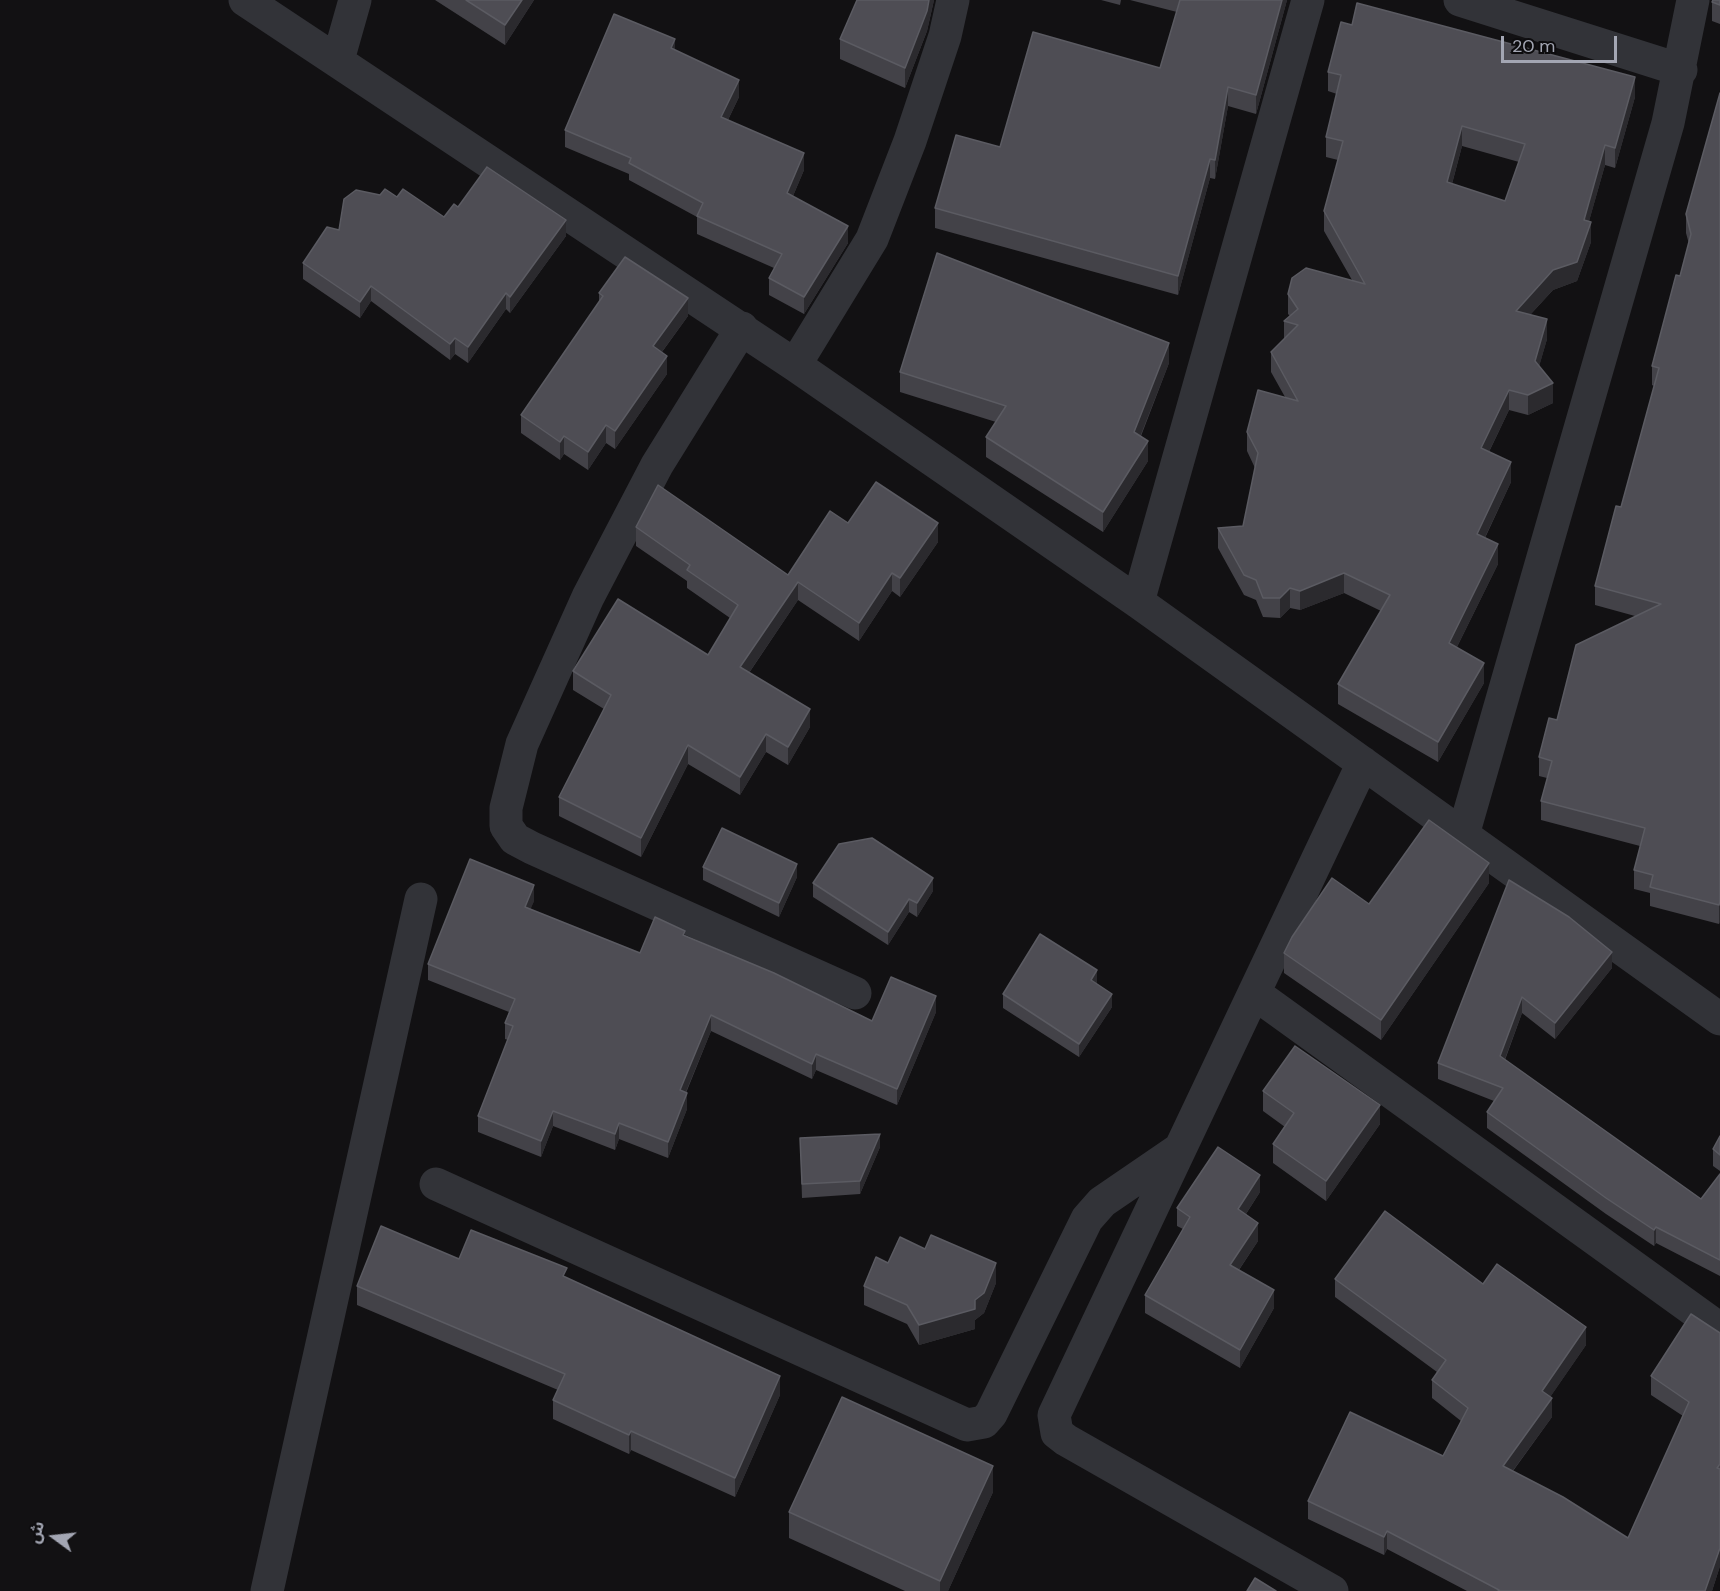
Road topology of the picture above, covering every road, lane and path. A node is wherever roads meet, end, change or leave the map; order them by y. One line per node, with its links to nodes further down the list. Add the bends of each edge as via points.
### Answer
1 (245, 0): 7 (street)
2 (355, 0): 7 (street)
3 (953, 0): 10 (street, via 910,141 872,239)
4 (1308, 0): 11 (street)
5 (1460, 0): 8 (street)
6 (1693, 0): 8 (street)
7 (338, 60): 9 (street)
8 (1681, 70): 13 (street)
9 (742, 328): 10 (street); 15 (street, via 657,465 588,597 522,744 506,808 506,826 515,839 532,848)
10 (795, 365): 11 (street)
11 (1137, 602): 12 (street)
12 (1362, 763): 13 (street); 16 (street)
13 (1463, 835): 17 (street)
14 (421, 899): 21 (street)
15 (855, 993)
16 (1254, 993): 18 (street); 20 (street)
17 (1720, 1018)
18 (1180, 1149): 19 (street, via 1101,1202 1087,1219 991,1414 984,1422 967,1425); 22 (street, via 1054,1415 1054,1426 1066,1440)
19 (436, 1184)
20 (1720, 1329)
21 (267, 1591)
22 (1332, 1591)

